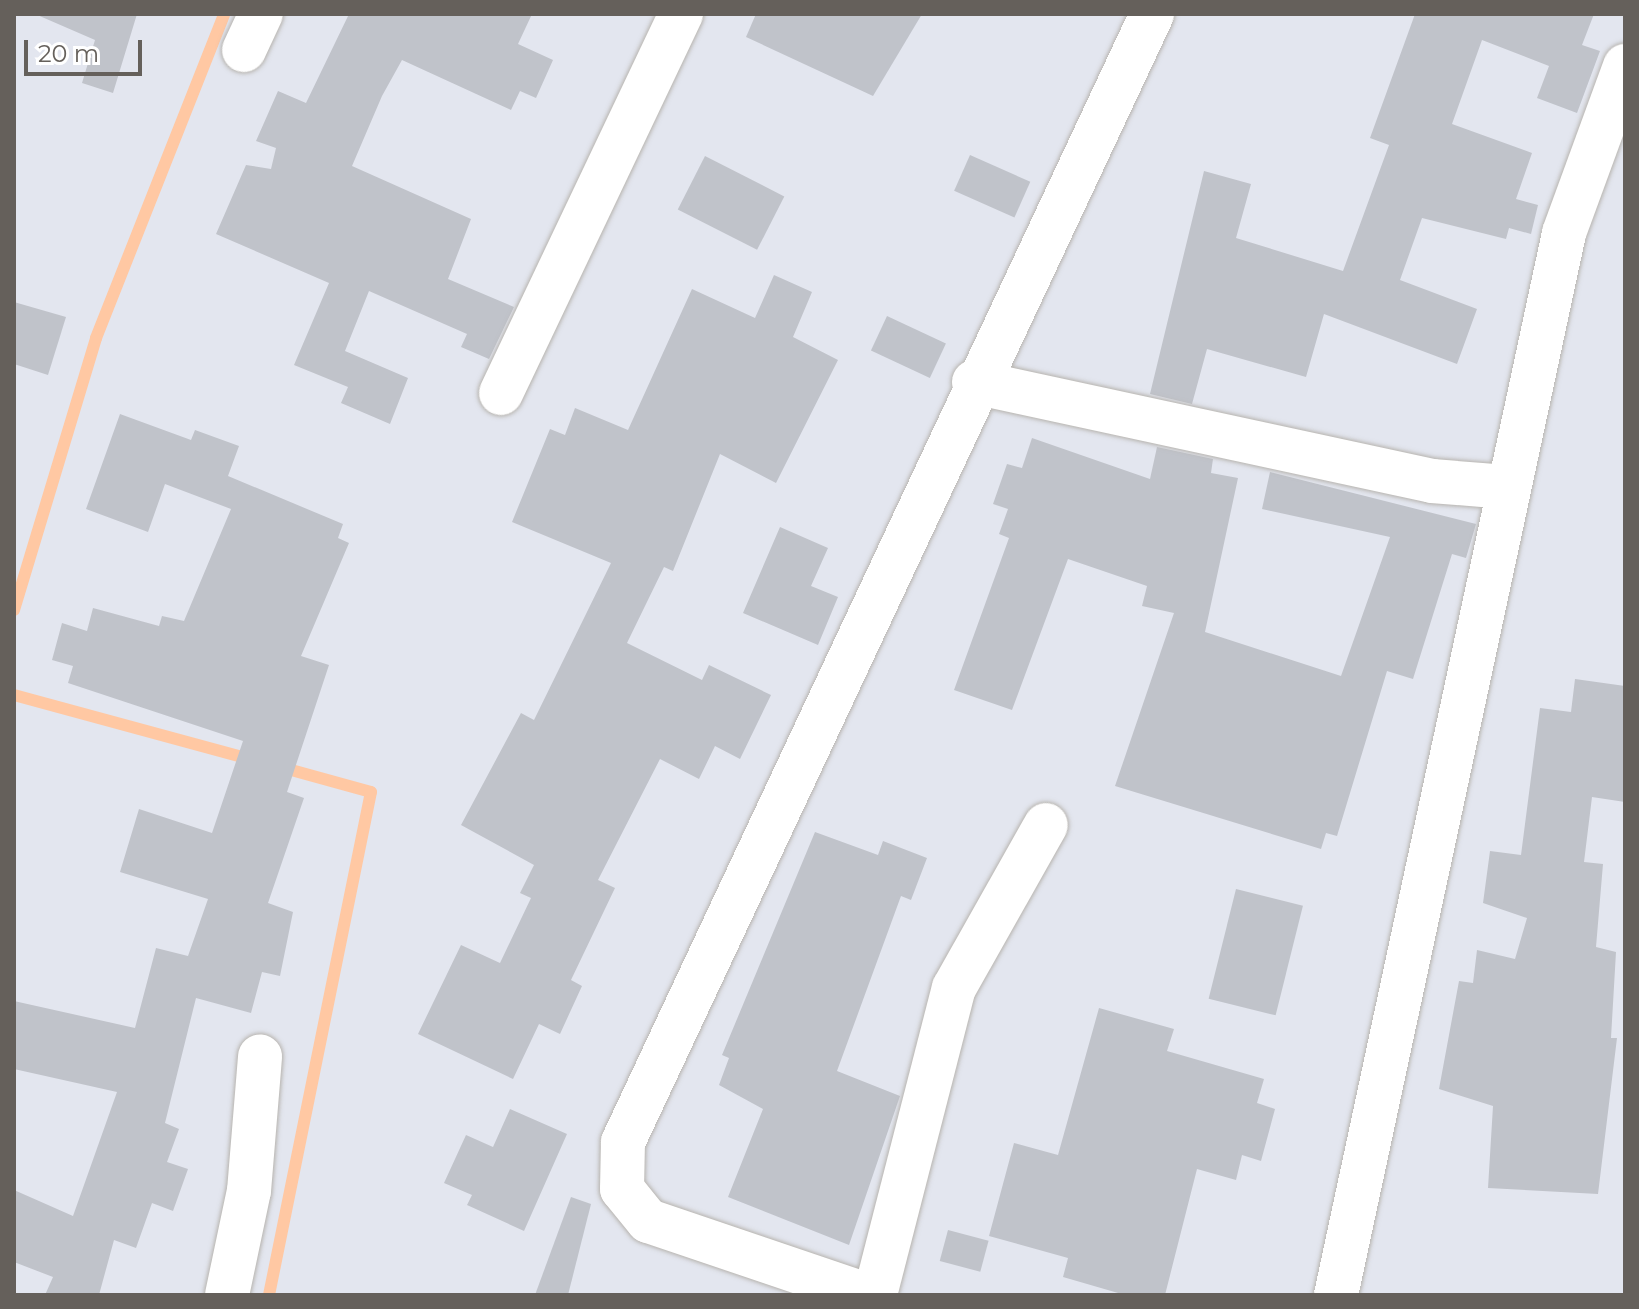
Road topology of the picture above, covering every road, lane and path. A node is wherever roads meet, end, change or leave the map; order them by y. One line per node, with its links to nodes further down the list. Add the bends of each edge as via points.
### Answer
1 (681, 14): 5 (street)
2 (1152, 14): 4 (street)
3 (1625, 66): 6 (street, via 1564,233)
4 (974, 382): 6 (street, via 1432,481); 10 (street, via 623,1142 622,1189 648,1221)
5 (501, 393)
6 (1507, 487): 12 (street)
7 (1046, 825): 11 (street, via 954,988)
8 (260, 1056): 9 (street, via 249,1191)
9 (227, 1295)
10 (867, 1295)
11 (875, 1295)
12 (1336, 1295)

